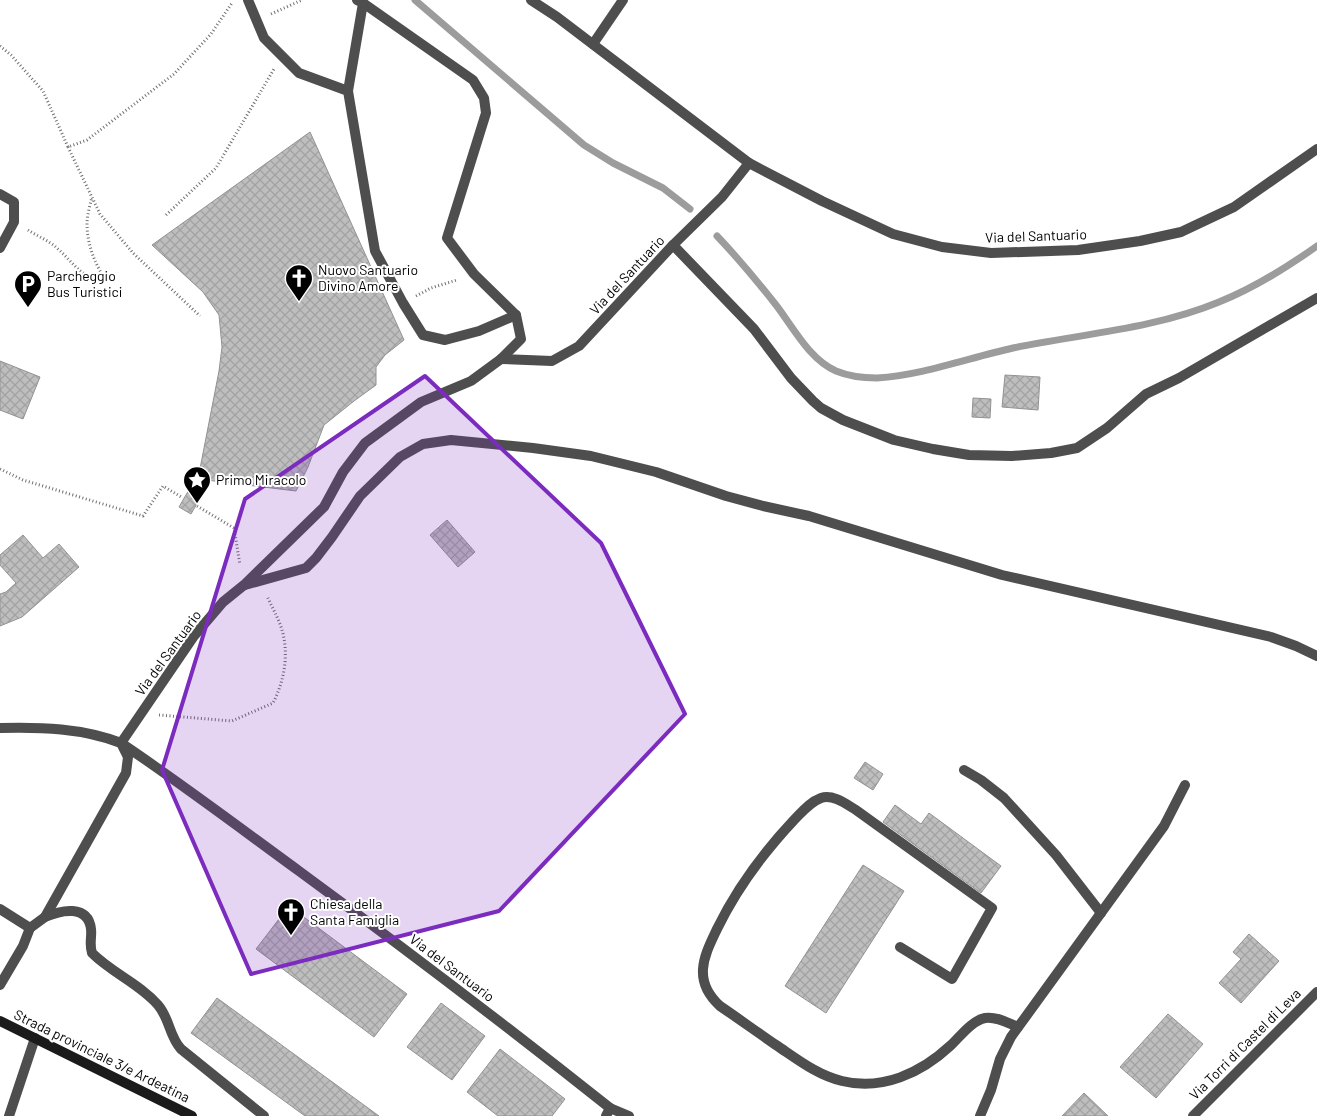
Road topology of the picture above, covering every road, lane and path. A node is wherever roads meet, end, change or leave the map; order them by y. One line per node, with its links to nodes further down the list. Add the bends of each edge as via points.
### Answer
1 (234, 0): 12 (path, via 211,34 174,74 87,140)
2 (248, 0): 7 (street)
3 (302, 0): 7 (path)
4 (531, 0): 8 (street, Via del Santuario)
5 (623, 0): 8 (street)
6 (360, 2): 11 (street); 21 (street, via 473,80 484,98 486,113 447,238)
7 (256, 20): 10 (street, via 264,38)
8 (593, 44): 14 (street, Via del Santuario)
9 (0, 46): 12 (path, via 43,90)
10 (282, 56): 11 (street, via 299,73); 17 (path, via 216,168)
11 (348, 90): 23 (street, via 375,251)
12 (68, 146): 16 (path)
13 (1317, 149): 14 (street, Via del Santuario, via 1234,207 1181,232 1078,250 991,253 942,247 893,234)
14 (749, 162): 19 (street, Via del Santuario, via 722,197)
15 (0, 194): 18 (street, via 14,202)
16 (92, 196): 18 (path, via 87,224 90,244 98,269 106,280 94,279 72,265 57,247); 25 (path, via 100,214 133,253)
17 (166, 215)
18 (14, 222): 20 (street)
19 (673, 245): 22 (street, via 754,330 791,378 822,408 886,438 969,455 1012,456 1077,448 1107,428 1146,394); 26 (street, Via del Santuario, via 579,346 552,361)
20 (0, 248)
21 (474, 274): 23 (path, via 431,288); 24 (street)
22 (1317, 298)
23 (403, 303): 24 (street, via 423,336 445,340 480,331)
24 (516, 315): 26 (street, Via del Santuario, via 521,339)
25 (200, 316)
26 (501, 359): 32 (street, Via del Santuario, via 471,380 421,402 365,443 343,472 324,507)
27 (0, 469): 28 (path)
28 (6, 471): 29 (path); 30 (path, via 22,480 142,516 163,486)
29 (0, 475)
30 (183, 498)
31 (197, 506): 32 (path, via 234,528)
32 (244, 585): 33 (street, via 306,568 360,496 400,457 423,444 451,440 590,456 656,472 726,496 809,516 1002,575 1271,638); 34 (street, Via del Santuario, via 223,602 194,636); 34 (path, via 266,594 281,626 286,655 281,688 273,703 232,721)
33 (1317, 656)
34 (141, 714): 36 (street, Via del Santuario)
35 (0, 728): 36 (street, Via del Santuario, via 46,727 104,736)
36 (121, 743): 41 (street, via 128,757 126,773); 49 (street, Via del Santuario, via 346,905 536,1049)
37 (964, 770): 40 (street, via 996,791 1010,805 1056,855)
38 (1185, 785): 40 (street, via 1164,826)
39 (0, 909): 42 (street)
40 (1101, 913): 47 (street)
41 (45, 917): 42 (street); 52 (street, via 63,910 79,912 86,917 90,923 92,953 159,1006 166,1016 172,1037 181,1049)
42 (30, 928): 44 (street)
43 (900, 947): 47 (street, via 952,979 992,908 856,810 835,799 821,798 808,806 775,841 735,896 709,946 703,980 720,1006 801,1062 832,1078 862,1084 894,1080 916,1069 985,1018)
44 (0, 986)
45 (1317, 992): 55 (street, Via Torri di Castel di Leva)
46 (0, 1021): 48 (main road, Strada provinciale 3/e Ardeatina)
47 (1018, 1027): 54 (street, via 1004,1047)
48 (34, 1038): 50 (street); 51 (main road, Strada provinciale 3/e Ardeatina)
49 (608, 1112): 53 (street, Via del Santuario)
50 (9, 1116)
51 (192, 1116)
52 (264, 1116)
53 (629, 1116)
54 (980, 1116)
55 (1193, 1116)

